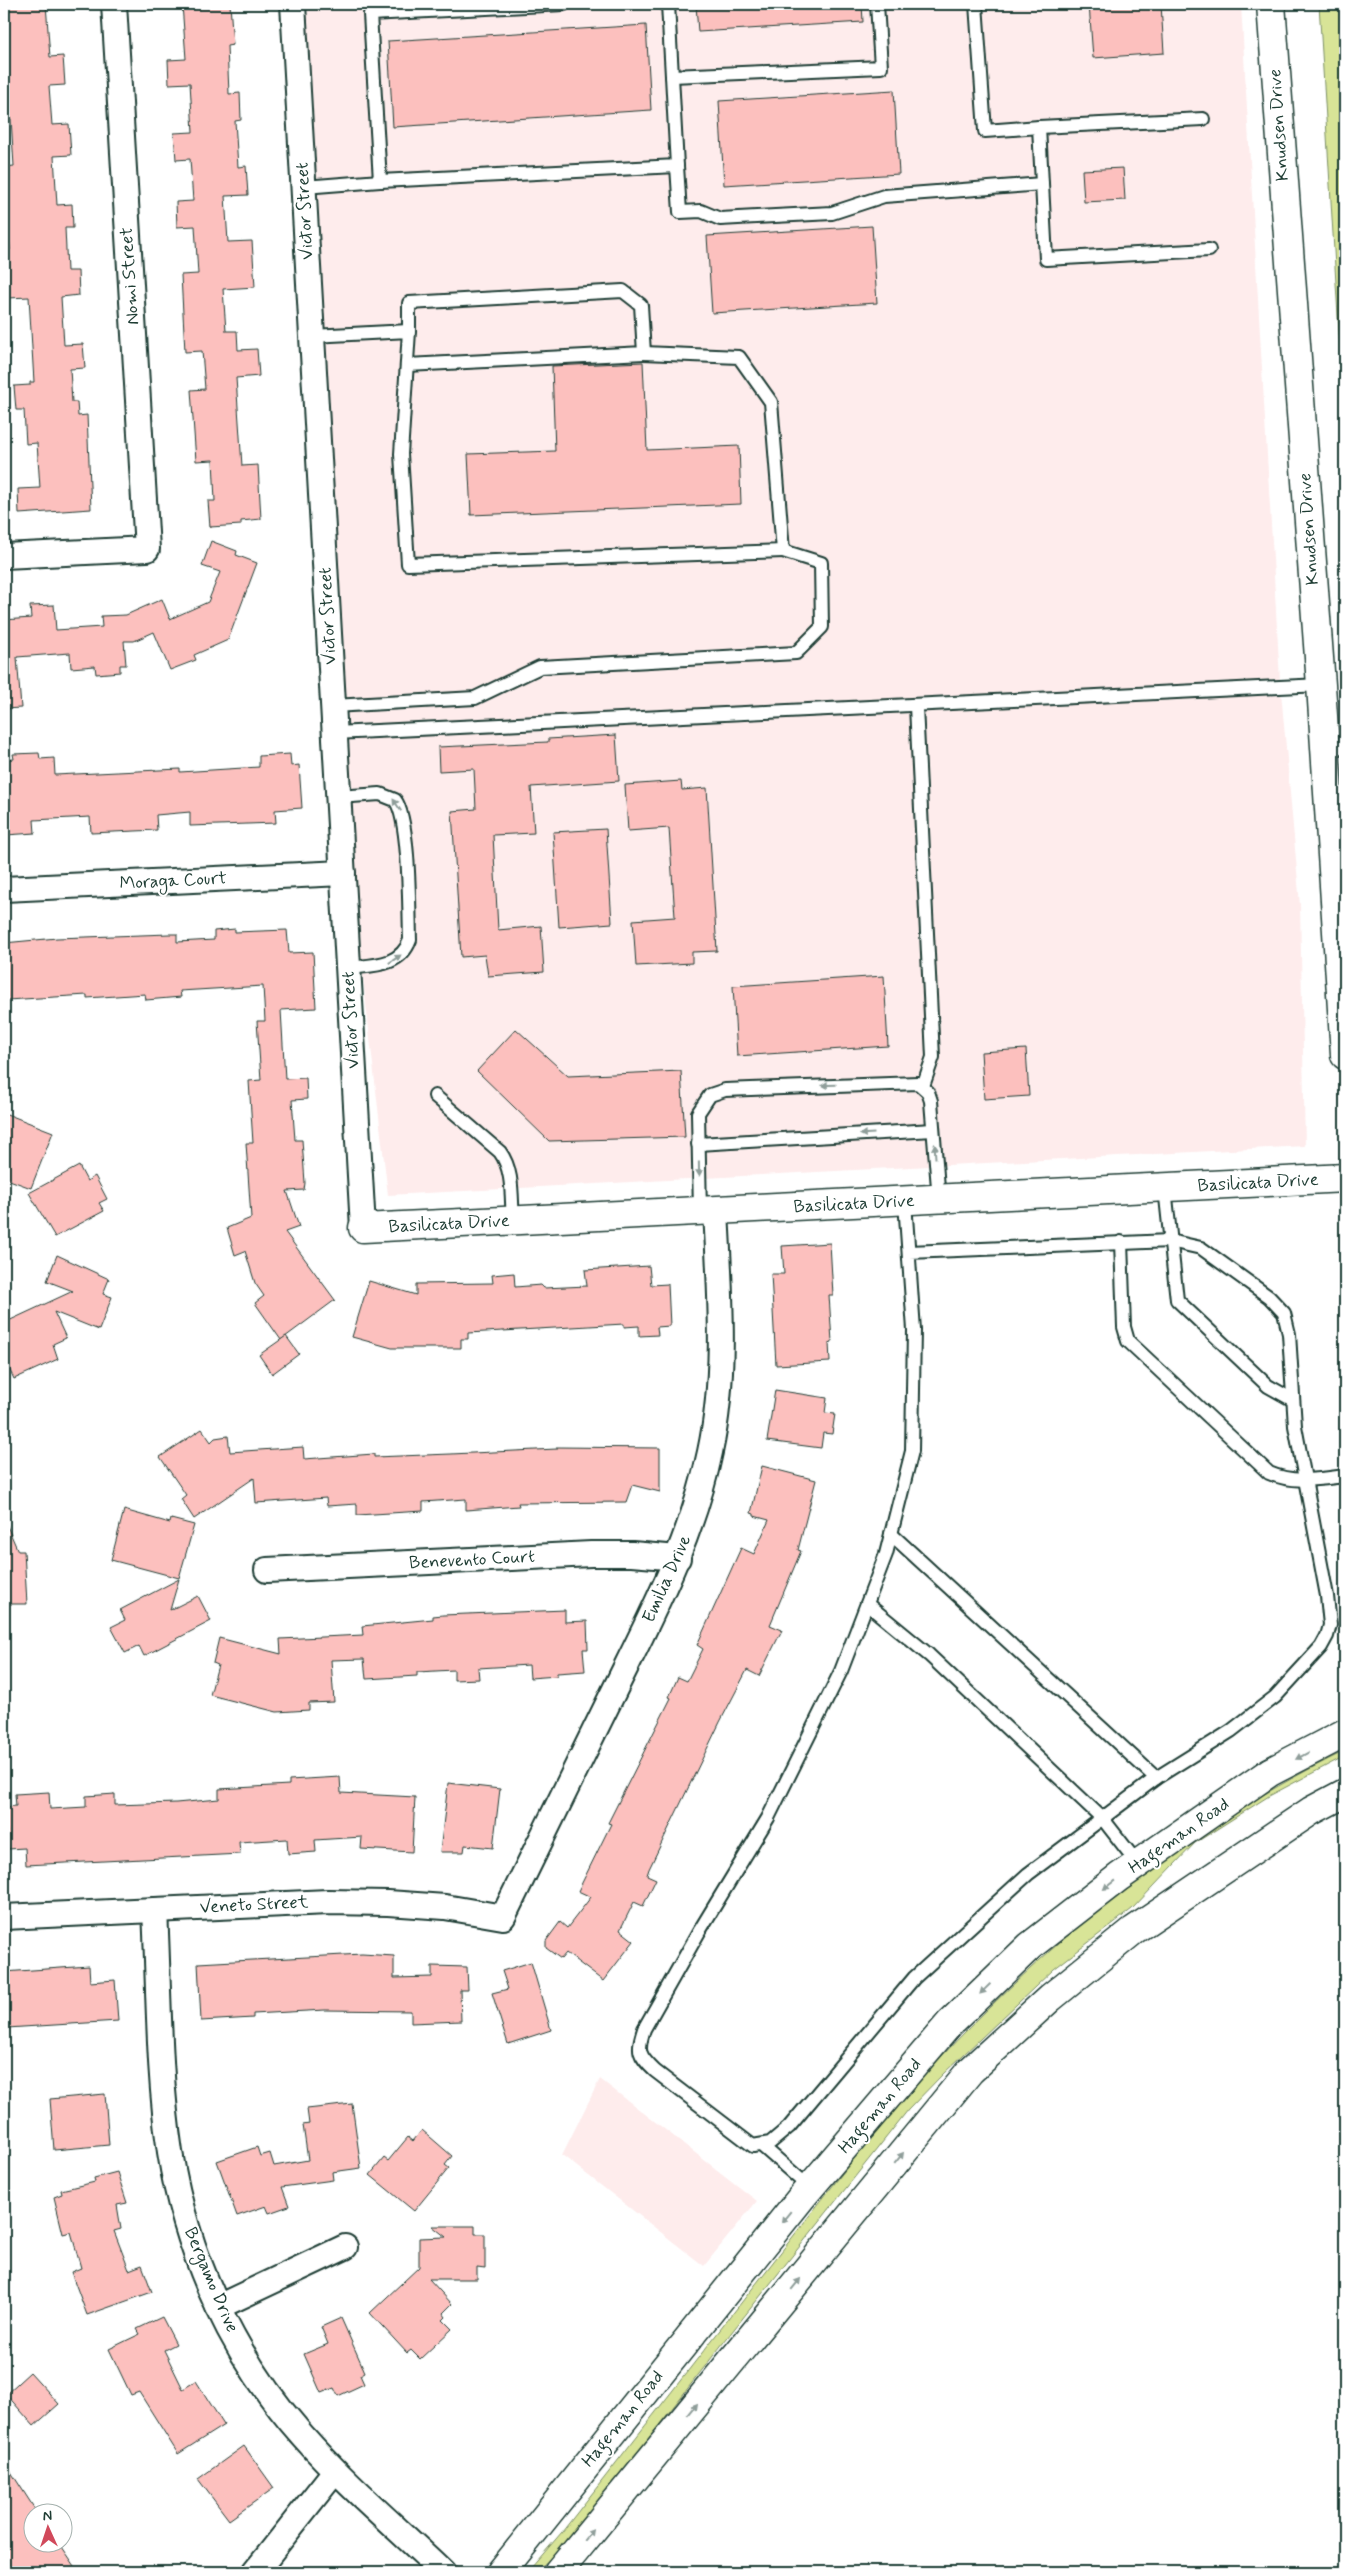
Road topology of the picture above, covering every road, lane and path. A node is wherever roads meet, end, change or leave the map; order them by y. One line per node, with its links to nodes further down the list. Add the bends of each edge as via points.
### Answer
1 (114, 4): 21 (street, Nomi Street, via 147,549)
2 (293, 4): 14 (street, Victor Street)
3 (564, 4): 12 (lane, via 370,14)
4 (668, 4): 8 (lane)
5 (877, 4): 8 (lane, via 881,67)
6 (976, 4): 10 (lane, via 985,131)
7 (1271, 4): 22 (main road, Knudsen Drive)
8 (672, 76): 11 (lane)
9 (1203, 119): 10 (lane)
10 (1039, 127): 13 (lane)
11 (677, 166): 12 (lane); 13 (lane, via 680,212 701,211 720,219 832,213 884,196)
12 (380, 181): 14 (lane)
13 (1042, 184): 15 (lane, via 1046,259)
14 (304, 187): 17 (street, Victor Street)
15 (1209, 250)
16 (409, 331): 17 (lane); 18 (lane, via 409,303 623,291 641,305); 19 (lane)
17 (312, 336): 23 (street, Victor Street)
18 (644, 353): 19 (lane); 20 (lane, via 739,357 771,402)
19 (407, 365): 20 (lane, via 401,454 408,564)
20 (783, 551): 23 (lane, via 821,563 822,627 796,653 540,667 475,698)
21 (4, 556)
22 (1321, 685): 24 (lane); 26 (main road, Knudsen Drive)
23 (333, 706): 25 (street, Victor Street)
24 (916, 706): 25 (lane); 32 (lane, via 933,1057)
25 (335, 733): 27 (street, Victor Street)
26 (1335, 748): 31 (main road, Knudsen Drive)
27 (338, 797): 28 (street, Victor Street); 30 (lane, one-way to 27, via 387,964 407,949 410,940 406,854 402,812 395,800 380,794)
28 (343, 873): 29 (street, Moraga Court); 30 (street, Victor Street)
29 (4, 890)
30 (348, 968): 42 (street, Victor Street)
31 (1345, 1055)
32 (923, 1086): 34 (lane, via 931,1101); 35 (lane, one-way to 35, via 911,1082 725,1090 710,1096 699,1109)
33 (435, 1096): 41 (lane, via 506,1160)
34 (933, 1130): 35 (lane, one-way to 35); 38 (lane, one-way to 34)
35 (698, 1144): 40 (lane, one-way to 40)
36 (1345, 1178): 37 (main road, Basilicata Drive)
37 (1166, 1188): 38 (main road, Basilicata Drive); 43 (lane)
38 (938, 1200): 39 (main road, Basilicata Drive)
39 (906, 1202): 40 (main road, Basilicata Drive); 45 (lane)
40 (708, 1212): 41 (main road, Basilicata Drive); 50 (street, Emilia Drive, via 721,1331 719,1392 710,1452 695,1511)
41 (512, 1221): 42 (main road, Basilicata Drive)
42 (363, 1228)
43 (1170, 1241): 44 (lane); 46 (lane, via 1175,1292 1180,1304 1268,1386); 46 (lane, via 1201,1248 1269,1297 1284,1314 1289,1334)
44 (1121, 1242): 45 (lane); 48 (lane, via 1124,1328 1128,1341 1269,1474 1283,1480)
45 (909, 1252): 49 (lane, via 914,1330 912,1451)
46 (1293, 1400): 48 (lane)
47 (1345, 1476): 48 (lane)
48 (1305, 1481): 54 (lane, via 1327,1596 1330,1625 1327,1636 1321,1647 1275,1697 1231,1731)
49 (891, 1534): 52 (lane); 54 (lane)
50 (678, 1558): 51 (street, Benevento Court, via 591,1554); 60 (street, Emilia Drive)
51 (267, 1570)
52 (867, 1604): 56 (lane, via 929,1655); 61 (lane, via 841,1671 768,1818 644,2029 639,2046 642,2058 655,2071 746,2142 753,2146)
53 (1345, 1733): 57 (main road, Hageman Road, one-way to 57, via 1270,1772)
54 (1156, 1778): 56 (lane)
55 (1345, 1793): 69 (main road, one-way to 55, via 970,2072 1050,1998 1134,1930 1312,1811)
56 (1103, 1819): 57 (lane); 61 (lane, via 1028,1874 914,1978 789,2127)
57 (1138, 1864): 62 (main road, Hageman Road, one-way to 62, via 1030,1946 950,2023)
58 (155, 1910): 59 (street, Veneto Street); 60 (street, Veneto Street, via 328,1902 388,1903 445,1907); 64 (street, Bergamo Drive, via 164,2105 170,2154 187,2223)
59 (4, 1917)
60 (502, 1917)
61 (761, 2145): 62 (lane)
62 (810, 2188): 68 (main road, Hageman Road, one-way to 68)
63 (345, 2246): 64 (street)
64 (218, 2307): 65 (street, Bergamo Drive, via 268,2392)
65 (336, 2471): 66 (street); 67 (street, Bergamo Drive)
66 (255, 2572)
67 (443, 2572)
68 (500, 2572)
69 (558, 2572)

